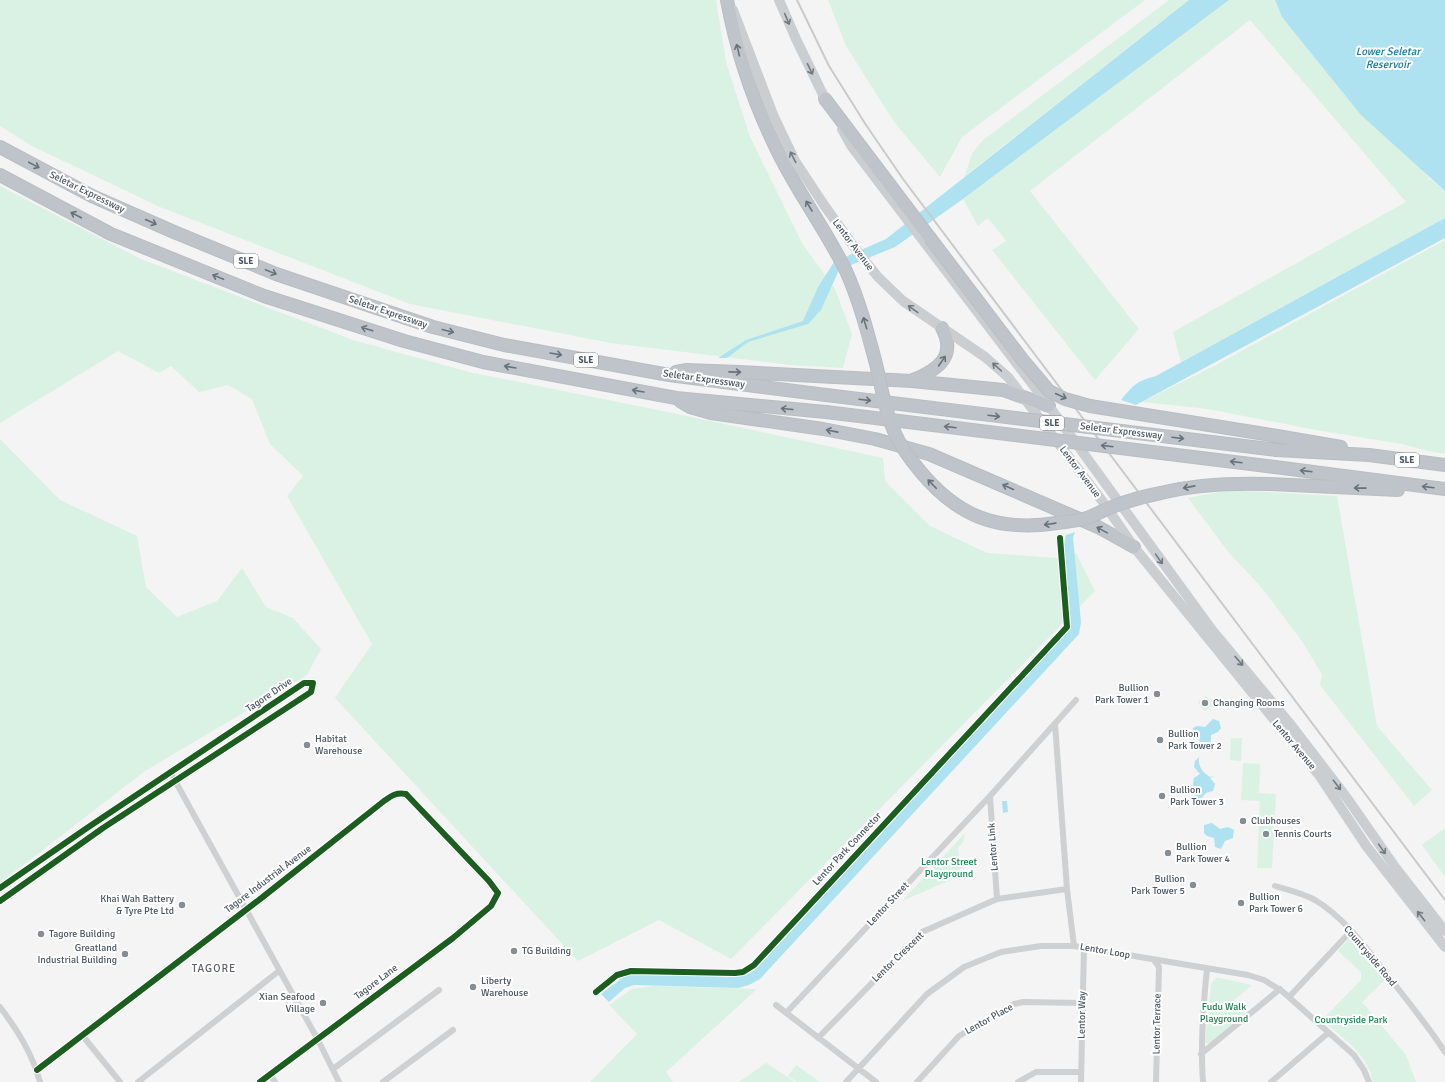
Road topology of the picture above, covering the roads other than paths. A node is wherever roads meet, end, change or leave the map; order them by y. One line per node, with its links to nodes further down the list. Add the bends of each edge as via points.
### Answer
1 (728, 0): 7 (main road, Lentor Avenue, one-way to 1, via 911,308 878,277 820,200 795,161 774,117); 15 (highway, one-way to 1, bridge, via 1391,490 1233,483 1196,486 1160,493 1083,519 1031,526 989,521 961,508 934,486 912,461 893,430 869,336 853,288 835,251 778,153 749,87 736,44)
2 (779, 0): 3 (main road, one-way to 3)
3 (825, 99): 6 (highway)
4 (0, 147): 8 (highway, Seletar Expressway / SLE, one-way to 8, via 92,196 174,232 276,274 425,325 504,345)
5 (0, 175): 11 (highway, Seletar Expressway / SLE, one-way to 5, via 483,362 404,341 264,296 111,234)
6 (906, 212): 12 (main road, Lentor Avenue, via 923,239); 13 (highway, one-way to 13, bridge, via 1049,391 1065,399 1090,406 1336,446)
7 (942, 328): 9 (highway, one-way to 7, via 937,368 945,357 947,344); 10 (main road, Lentor Avenue, one-way to 7, via 994,364)
8 (669, 375): 9 (highway, one-way to 9, via 691,370); 13 (highway, Seletar Expressway / SLE, one-way to 13, bridge, via 1277,450)
9 (912, 381): 10 (highway, via 1003,390)
10 (1023, 396): 12 (highway); 18 (main road, Lentor Avenue)
11 (676, 398): 15 (highway, Seletar Expressway / SLE, one-way to 11, bridge, via 826,412); 19 (highway, one-way to 11, via 1098,527 929,454 875,439 823,429 710,413 690,407)
12 (1049, 406): 17 (main road, Lentor Avenue)
13 (1369, 455): 14 (highway, Seletar Expressway / SLE)
14 (1445, 465)
15 (1412, 485): 16 (highway, Seletar Expressway / SLE, one-way to 15)
16 (1445, 489)
17 (1115, 495): 18 (main road); 33 (main road, Lentor Avenue, one-way to 33, via 1212,630 1291,724)
18 (1103, 502): 19 (main road, Lentor Avenue)
19 (1134, 548): 35 (main road, Lentor Avenue, one-way to 19, via 1367,848 1304,756)
20 (1076, 700): 21 (street, Lentor Street)
21 (1055, 724): 24 (street, Lentor Street); 27 (street)
22 (170, 773): 23 (street); 23 (street, Tagore Drive, via 304,683 313,683 311,692); 26 (street, Tagore Drive)
23 (175, 781): 30 (street, Tagore Drive); 31 (street)
24 (990, 796): 29 (street, Lentor Link); 48 (street, Lentor Street)
25 (1275, 886): 32 (street, Countryside Road, via 1314,900)
26 (0, 888)
27 (1067, 889): 29 (street, Lentor Crescent); 34 (street)
28 (498, 893): 31 (street, Tagore Industrial Avenue, via 406,794 400,793 384,801); 53 (street, Tagore Lane, via 491,906 453,938)
29 (997, 899): 52 (street, Lentor Crescent, via 919,933)
30 (0, 901)
31 (246, 909): 41 (street); 51 (street, Tagore Industrial Avenue)
32 (1351, 931): 44 (street); 54 (street, Countryside Road, via 1429,1027)
33 (1445, 931)
34 (1074, 946): 36 (street, Lentor Loop); 57 (street, Lentor Loop, via 1041,946 1001,952 964,967 927,994)
35 (1445, 947)
36 (1084, 948): 37 (street, Lentor Loop); 45 (street, Lentor Way)
37 (1154, 960): 38 (street, Lentor Loop); 39 (street)
38 (1164, 962): 39 (street); 40 (street, Lentor Loop)
39 (1159, 967): 73 (street, Lentor Terrace)
40 (1207, 969): 42 (street, Lentor Loop, via 1248,975); 55 (street)
41 (279, 971): 53 (street); 63 (street)
42 (1280, 989): 44 (street, Lentor Loop); 55 (street)
43 (439, 990): 56 (street)
44 (1289, 997): 50 (street, Lentor Loop)
45 (1082, 1004): 59 (street, Lentor Way); 70 (street, Lentor Place, via 1014,1004 962,1034)
46 (776, 1005): 48 (street)
47 (0, 1007): 58 (street, via 20,1033)
48 (786, 1013): 52 (street)
49 (453, 1030): 67 (street)
50 (1328, 1033): 75 (street); 76 (street, Lentor Loop, via 1354,1055)
51 (82, 1035): 58 (street, Tagore Industrial Avenue); 62 (street)
52 (818, 1038): 57 (street)
53 (318, 1040): 56 (street); 60 (street, Tagore Lane)
54 (1445, 1052)
55 (1201, 1054): 74 (street)
56 (332, 1069): 66 (street)
57 (858, 1069): 68 (street, Lentor Loop); 69 (street)
58 (37, 1070): 61 (street)
59 (1081, 1072): 71 (street, via 1036,1072); 72 (street, Lentor Way)
60 (270, 1074): 64 (street, Tagore Lane); 65 (street)
61 (40, 1082)
62 (120, 1082)
63 (138, 1082)
64 (260, 1082)
65 (275, 1082)
66 (339, 1082)
67 (384, 1082)
68 (846, 1082)
69 (876, 1082)
70 (917, 1082)
71 (1018, 1082)
72 (1081, 1082)
73 (1156, 1082)
74 (1203, 1082)
75 (1271, 1082)
76 (1369, 1082)

